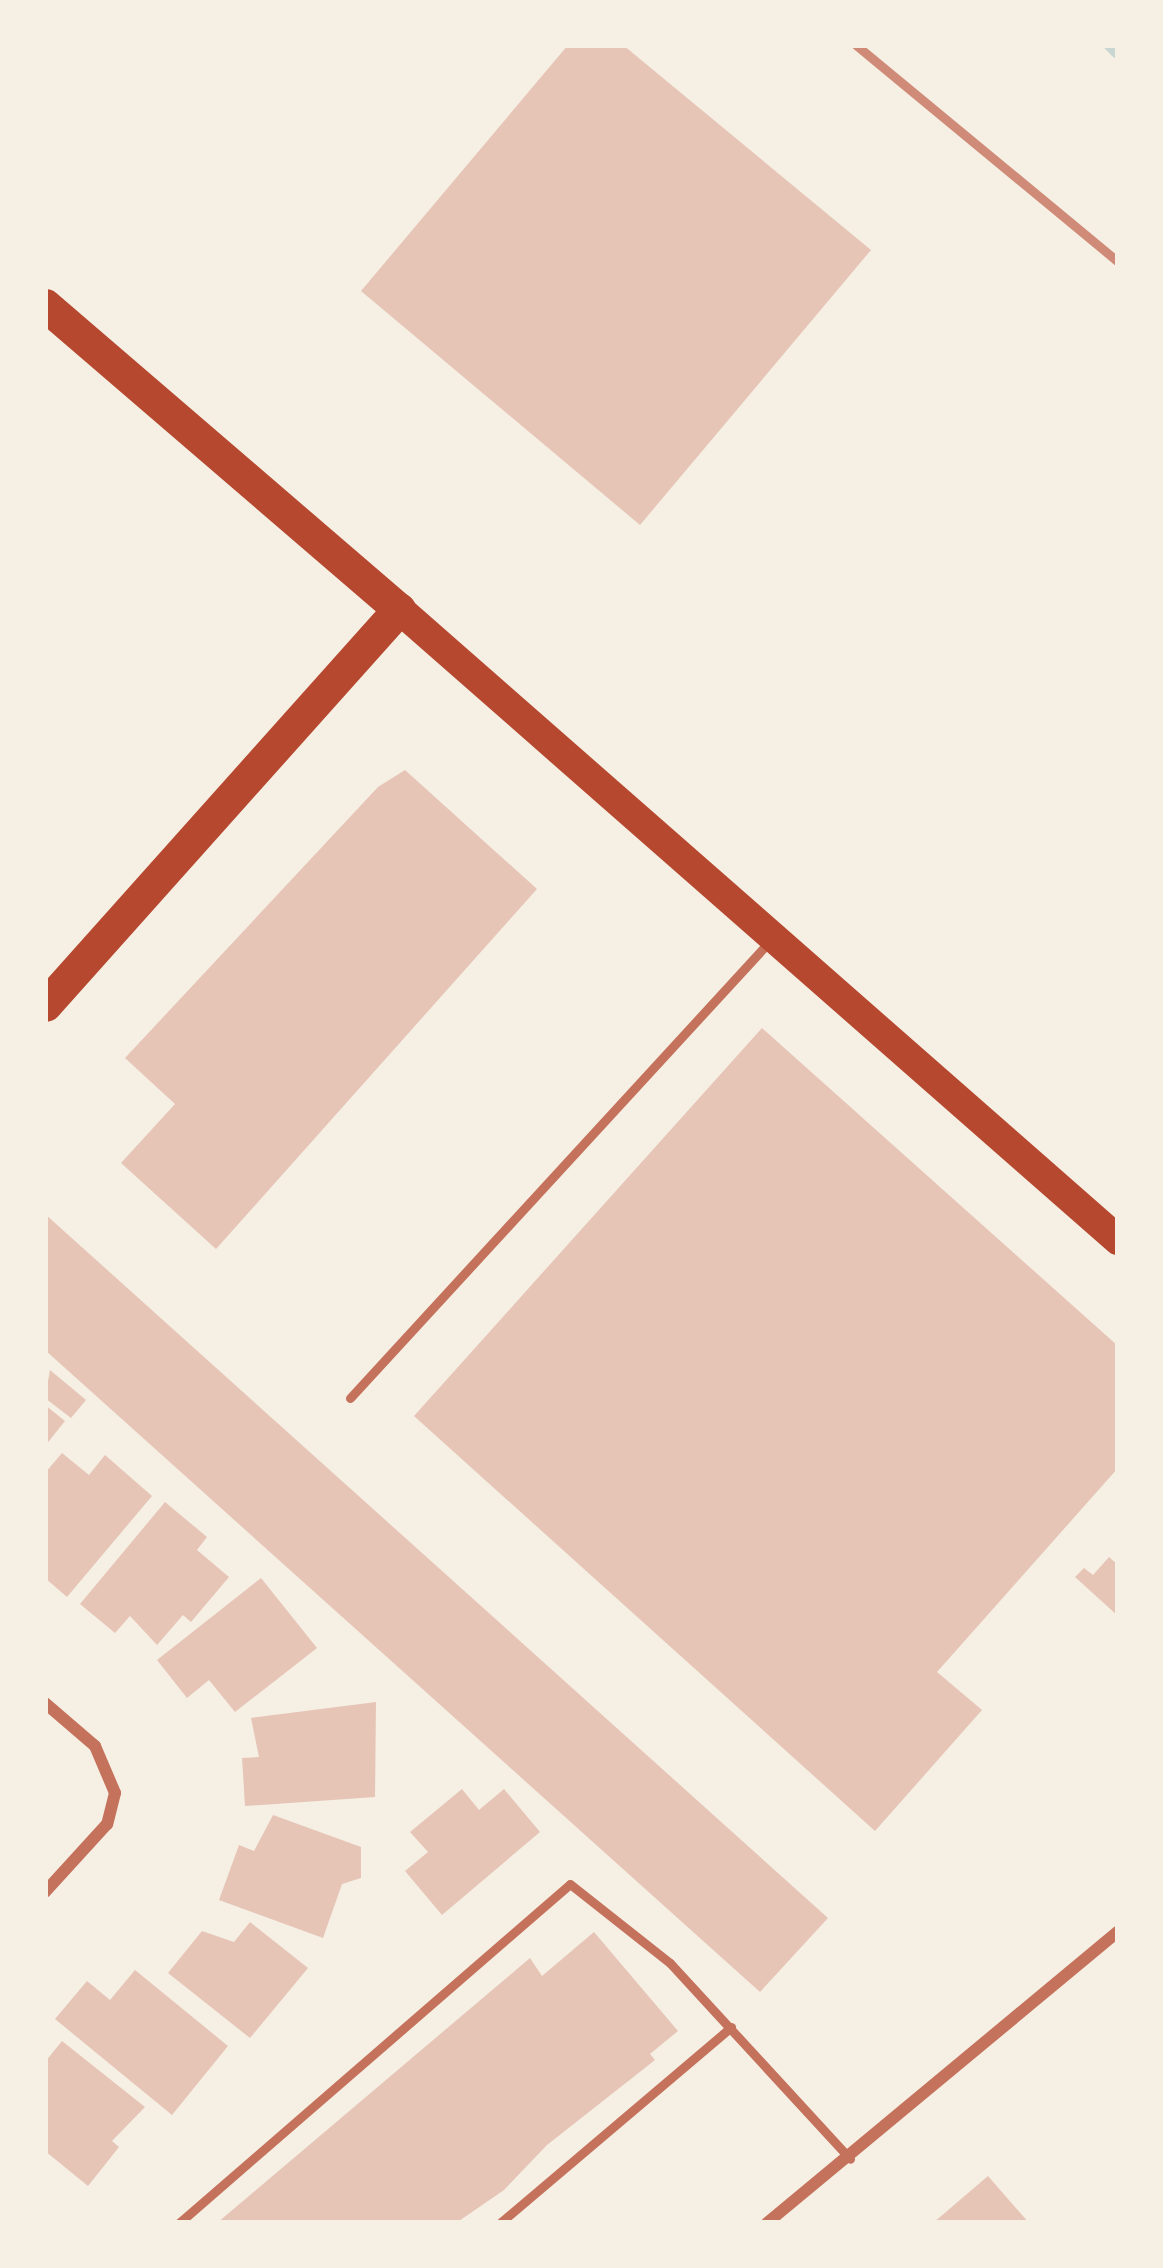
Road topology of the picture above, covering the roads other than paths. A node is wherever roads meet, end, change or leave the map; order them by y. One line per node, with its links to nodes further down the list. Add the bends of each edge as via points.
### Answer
1 (45, 305): 2 (highway)
2 (399, 609): 3 (main road); 4 (highway)
3 (773, 938): 5 (main road); 6 (lane)
4 (45, 1005)
5 (1118, 1240)
6 (350, 1398)
7 (45, 1703): 8 (street, via 94,1746 115,1793 107,1824)
8 (45, 1892)
9 (1118, 1932): 11 (street)
10 (731, 2027): 11 (lane); 12 (lane, via 670,1963 570,1884); 13 (lane)
11 (850, 2159): 14 (street)
12 (179, 2223)
13 (500, 2223)
14 (766, 2223)

